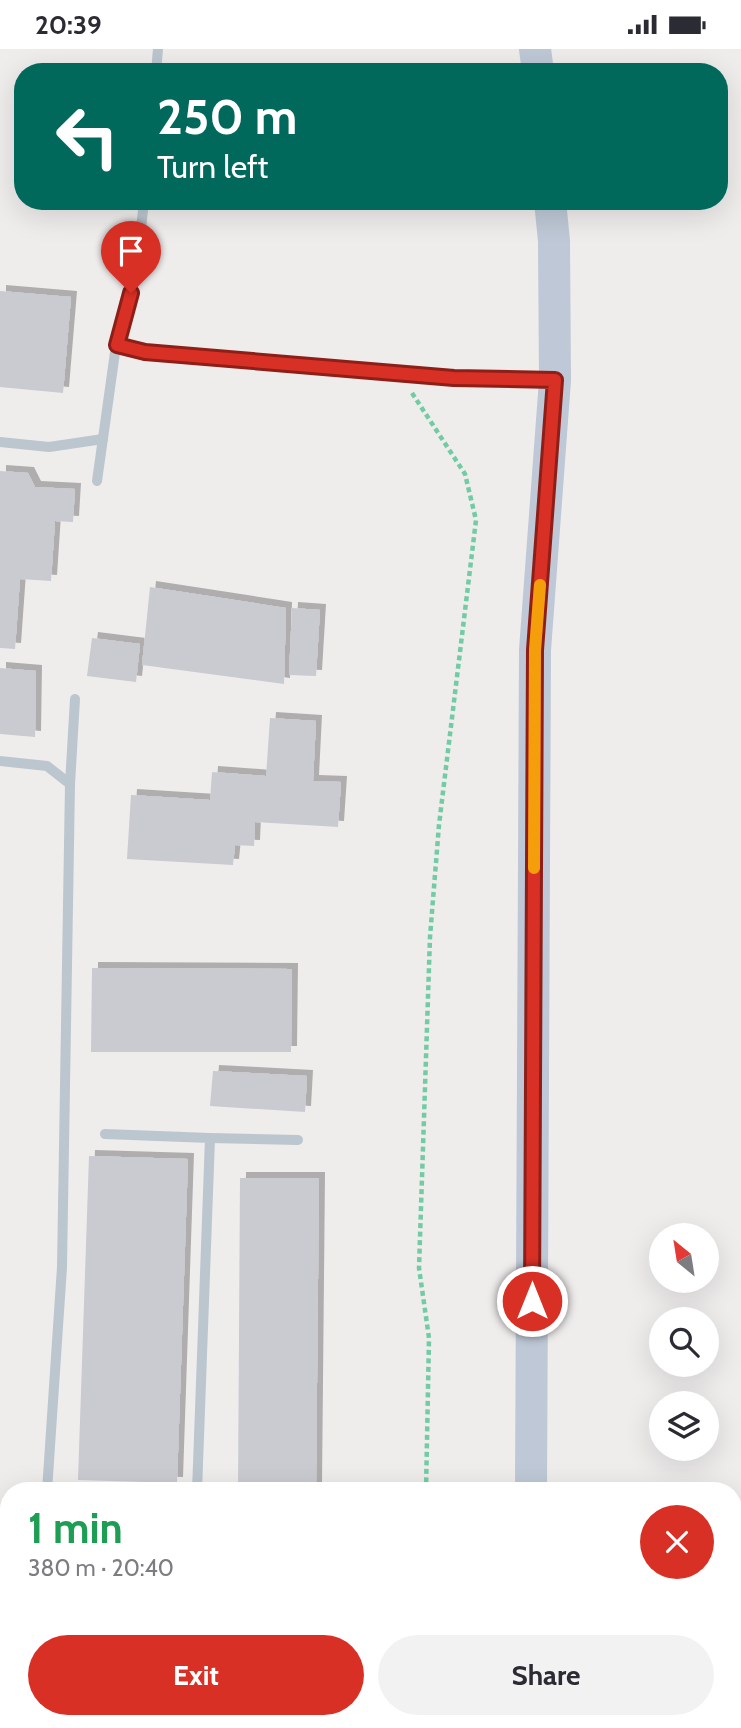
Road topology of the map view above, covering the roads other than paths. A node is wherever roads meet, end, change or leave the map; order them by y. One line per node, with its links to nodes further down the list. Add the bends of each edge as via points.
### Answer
1 (143, 210): 3 (lane, via 136,274)
2 (551, 210): 4 (street)
3 (117, 345): 4 (lane, via 145,352 399,374); 5 (lane)
4 (555, 380): 16 (street, via 535,650)
5 (103, 439): 6 (lane, via 49,447); 7 (lane)
6 (0, 442)
7 (97, 481)
8 (75, 699): 10 (lane)
9 (0, 761): 10 (lane, via 47,766)
10 (70, 784): 14 (lane, via 62,1267)
11 (105, 1134): 12 (lane)
12 (210, 1139): 13 (lane); 15 (lane)
13 (298, 1140)
14 (48, 1482)
15 (197, 1482)
16 (531, 1482)

